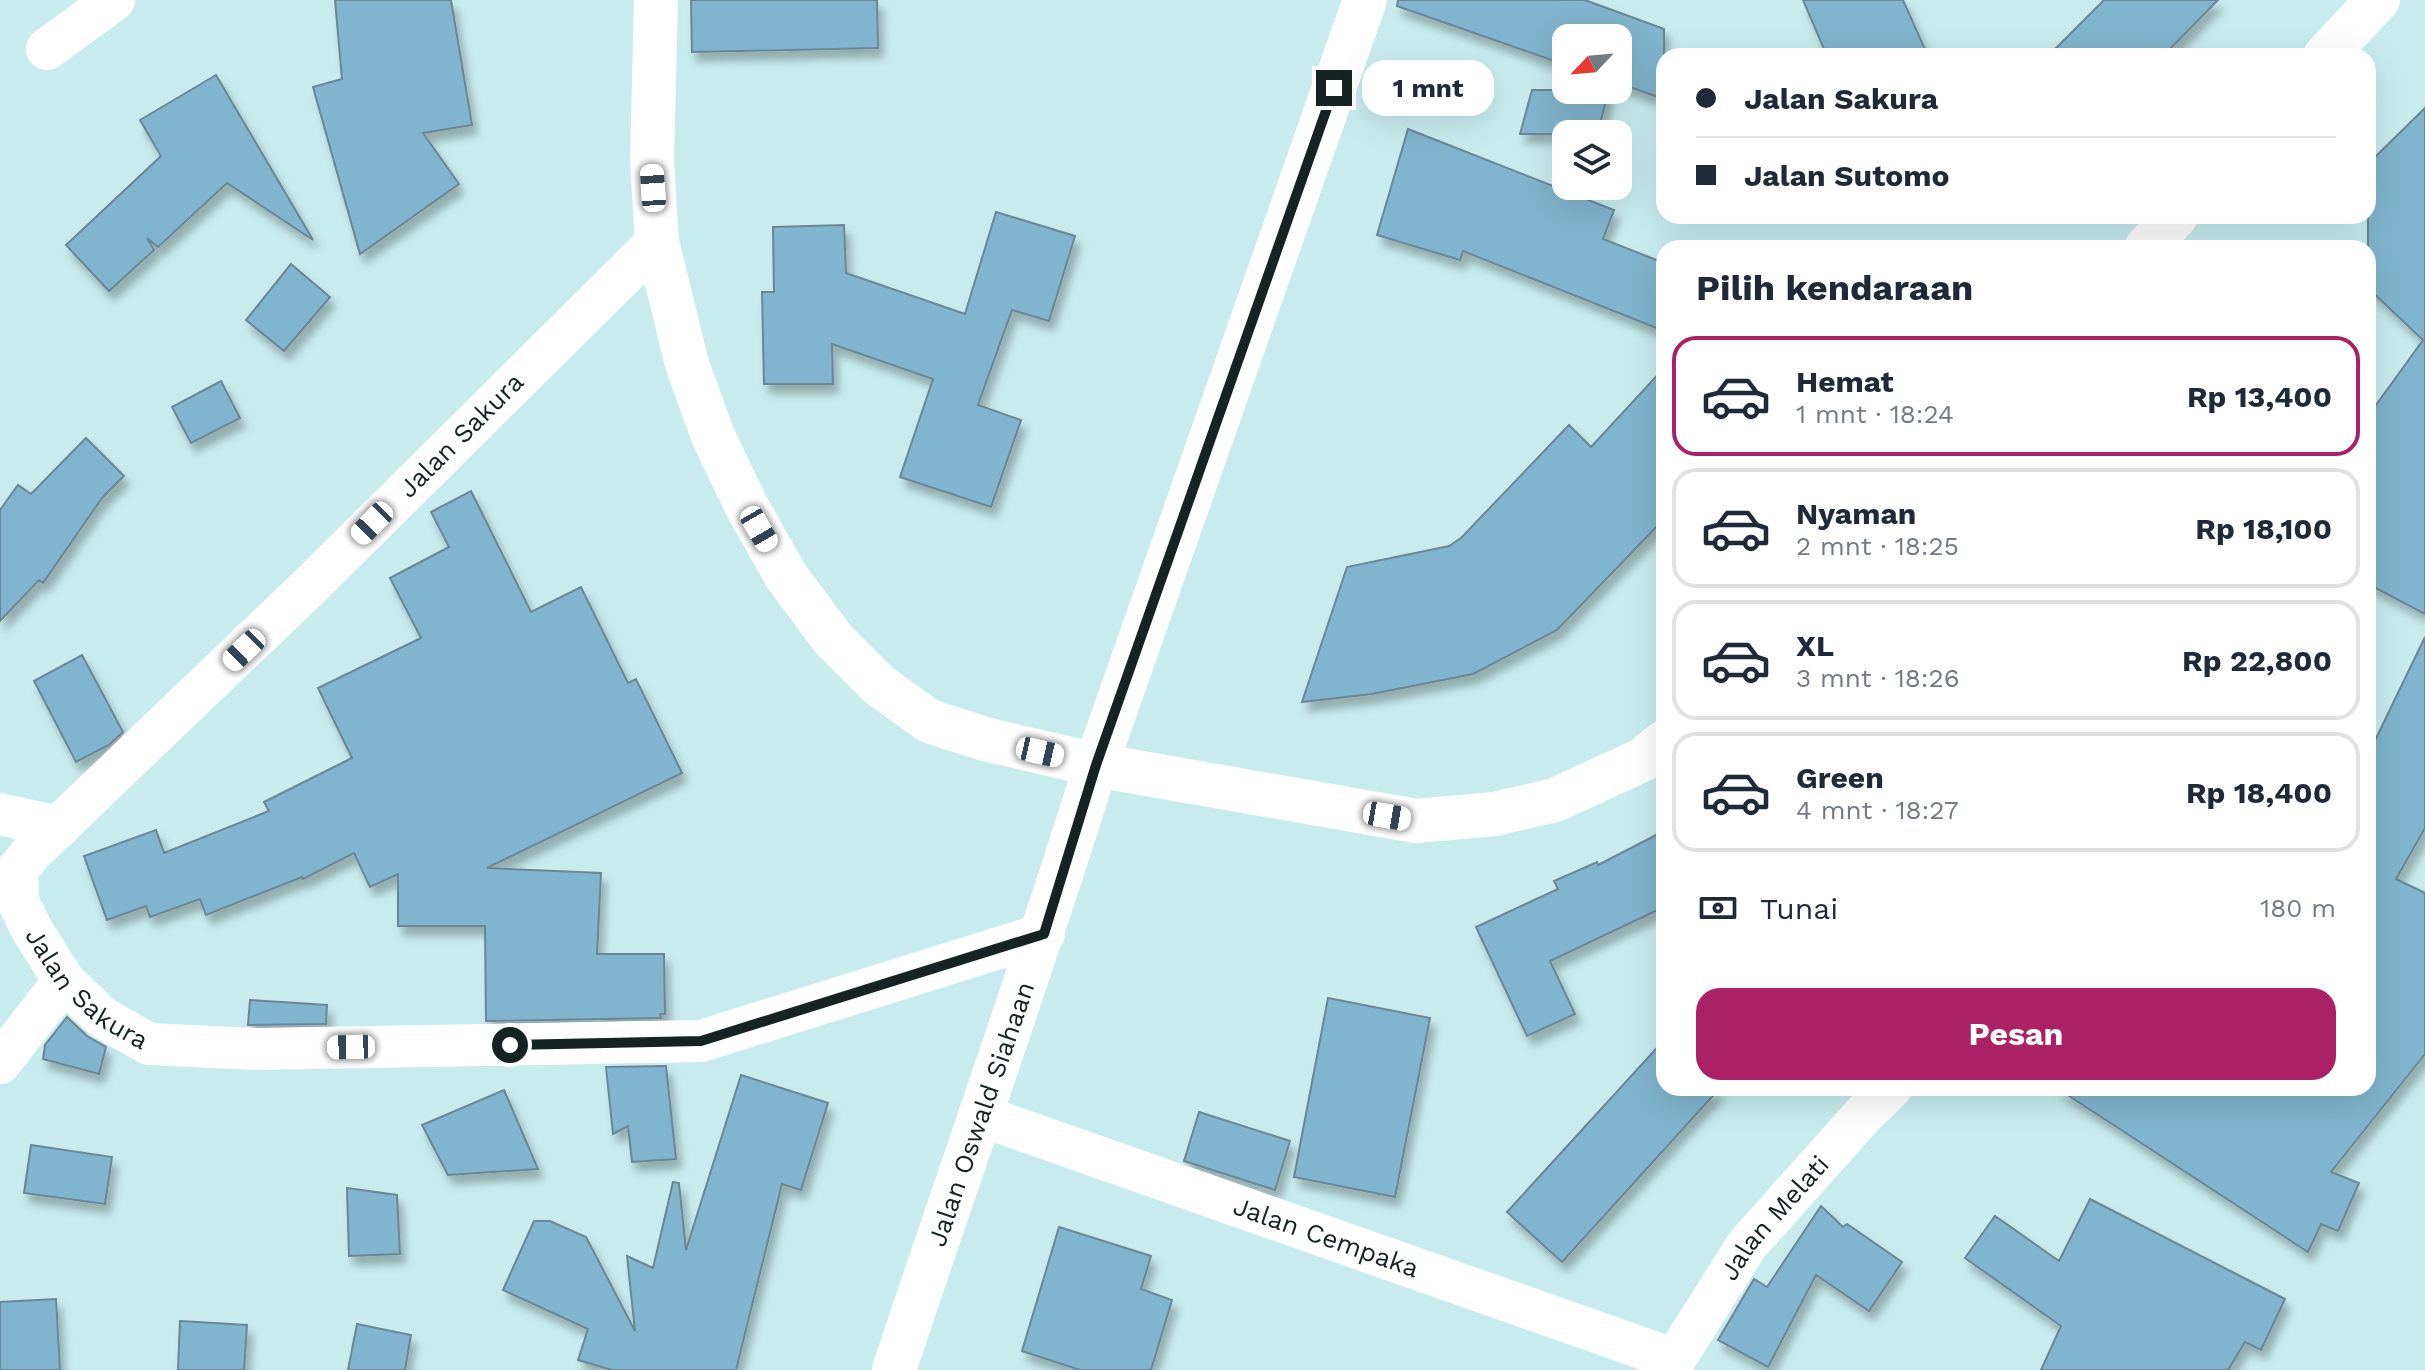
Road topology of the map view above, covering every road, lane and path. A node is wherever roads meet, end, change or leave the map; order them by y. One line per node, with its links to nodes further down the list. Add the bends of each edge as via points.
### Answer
1 (114, 0): 6 (street)
2 (656, 0): 9 (main road, via 652,161)
3 (1365, 0): 11 (main road, Jalan Oswald Siahaan)
4 (2378, 0): 5 (main road)
5 (2333, 48)
6 (47, 49)
7 (2168, 224): 8 (main road)
8 (2154, 240)
9 (657, 242): 11 (main road, via 687,364 713,436 786,576 833,639 879,685 929,721); 13 (street, Jalan Sakura)
10 (1656, 749): 11 (main road, via 1555,800 1495,814 1416,821)
11 (1096, 765): 14 (main road, Jalan Oswald Siahaan)
12 (0, 814): 13 (street)
13 (59, 827): 15 (street, Jalan Sakura, via 17,870 17,886 27,921)
14 (1044, 934): 15 (street, Jalan Sakura, via 701,1041 256,1049 149,1044 103,1018); 18 (main road, Jalan Oswald Siahaan)
15 (64, 981): 16 (street)
16 (0, 1063)
17 (1883, 1096): 19 (street, Jalan Melati, via 1747,1245)
18 (979, 1115): 19 (street, Jalan Cempaka); 20 (main road, Jalan Oswald Siahaan)
19 (1671, 1365)
20 (894, 1370)

